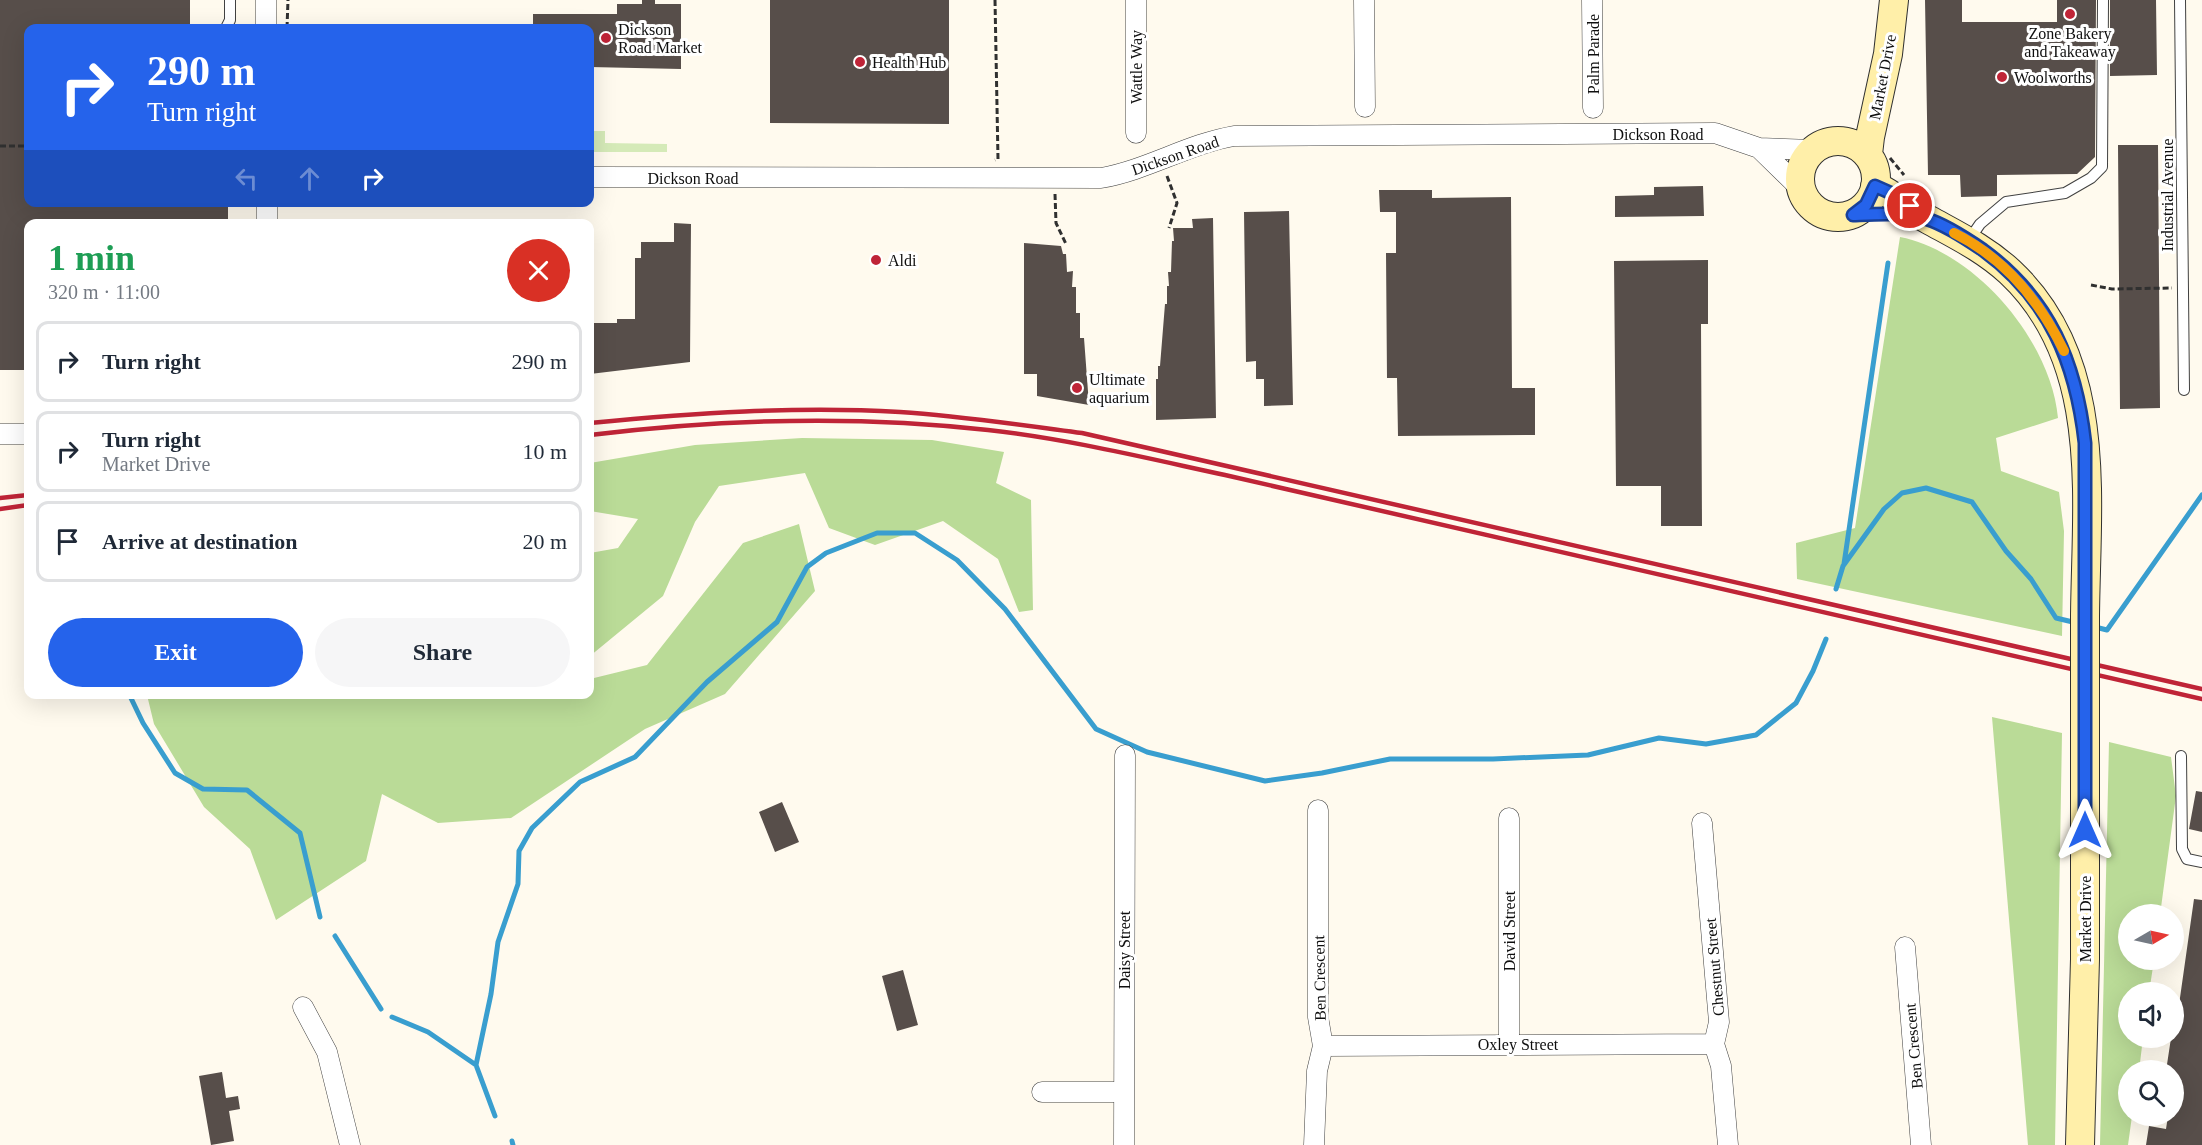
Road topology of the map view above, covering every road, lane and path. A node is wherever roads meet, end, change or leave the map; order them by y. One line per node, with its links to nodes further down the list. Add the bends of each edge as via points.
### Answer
1 (230, 0): 12 (lane)
2 (266, 0): 13 (street)
3 (288, 0): 14 (path)
4 (995, 0): 23 (path, via 998,159)
5 (1136, 0): 17 (street, Wattle Way)
6 (1364, 0): 15 (street)
7 (1592, 0): 16 (street, Palm Parade)
8 (1877, 0): 20 (street, Market Drive, via 1878,53 1870,89 1851,125)
9 (1894, 0): 22 (street, Market Drive, via 1888,54)
10 (2103, 0): 32 (lane, via 2102,167 2065,193 2006,202 1980,224)
11 (2180, 0): 35 (lane, Industrial Avenue)
12 (228, 24)
13 (266, 24)
14 (287, 24)
15 (1365, 107)
16 (1593, 108)
17 (1136, 133)
18 (0, 146): 19 (path)
19 (24, 146)
20 (1823, 146): 21 (street, Dickson Road); 22 (street, via 1858,146); 27 (street, via 1803,161)
21 (1759, 148): 25 (street, Dickson Road, via 1715,133 1234,136 1121,174 1101,177); 27 (street, Dickson Road)
22 (1868, 154): 26 (street)
23 (990, 162)
24 (1166, 174): 31 (path, via 1177,203)
25 (594, 177)
26 (1875, 186): 29 (street, via 1866,205); 30 (street, Market Drive)
27 (1800, 188): 29 (street, via 1806,202 1819,214 1836,218)
28 (1055, 192): 33 (path, via 1056,223)
29 (1853, 215): 30 (street, Market Drive, via 1884,213)
30 (1927, 219): 32 (street, Market Drive)
31 (1169, 228)
32 (1969, 240): 57 (street, Market Drive, bridge, via 2010,272 2051,324 2075,382 2085,443 2085,960)
33 (1066, 244)
34 (2091, 285): 35 (path, via 2112,289)
35 (2182, 288): 36 (lane, Industrial Avenue)
36 (2184, 390)
37 (0, 434): 38 (street)
38 (24, 434)
39 (1125, 755): 51 (street, Daisy Street)
40 (2181, 756): 44 (lane, via 2182,849 2187,859)
41 (1317, 810): 49 (street, Ben Crescent, via 1318,1017)
42 (1509, 818): 47 (street, David Street)
43 (1702, 823): 48 (street, Chestnut Street, via 1719,1022)
44 (2202, 861)
45 (1905, 946): 56 (street, Ben Crescent)
46 (303, 1007): 52 (street, via 327,1052)
47 (1509, 1044): 48 (street, Oxley Street); 49 (street, Oxley Street)
48 (1714, 1044): 55 (street, Chestnut Street, via 1721,1066)
49 (1323, 1046): 54 (street, Ben Crescent, via 1317,1071)
50 (1042, 1092): 51 (street)
51 (1123, 1092): 53 (street, Daisy Street)
52 (350, 1145)
53 (1124, 1145)
54 (1314, 1145)
55 (1728, 1145)
56 (1921, 1145)
57 (2080, 1145)

